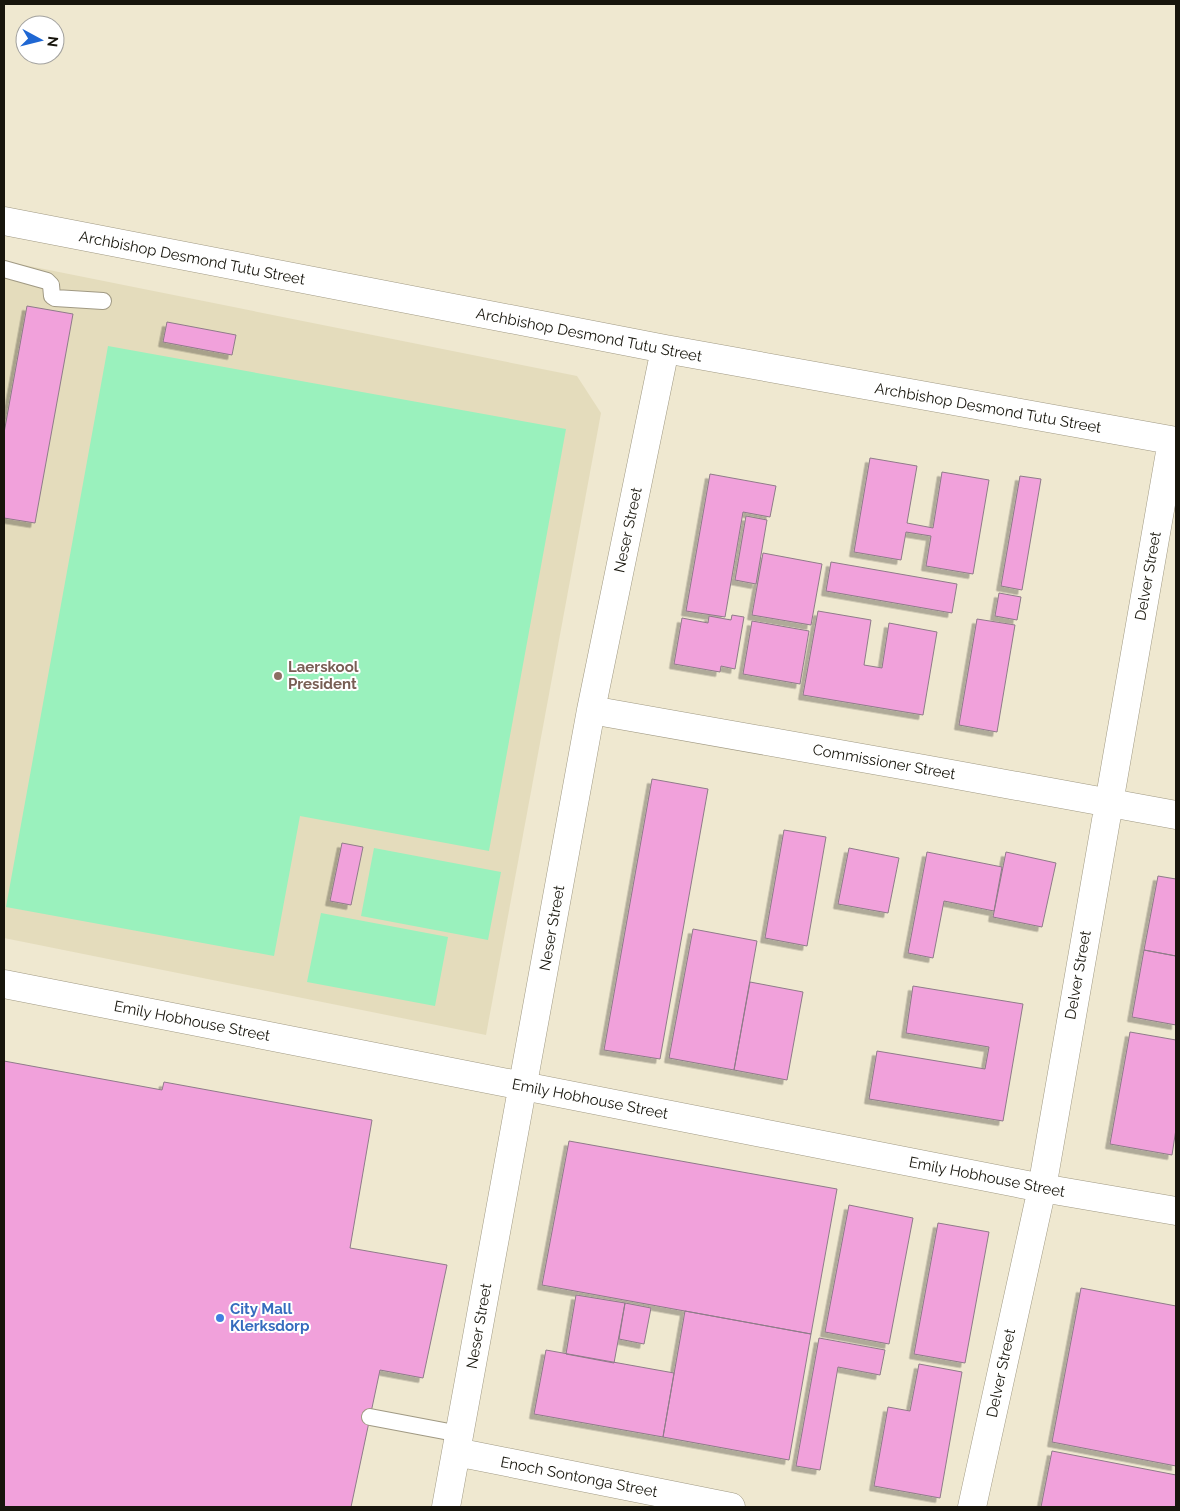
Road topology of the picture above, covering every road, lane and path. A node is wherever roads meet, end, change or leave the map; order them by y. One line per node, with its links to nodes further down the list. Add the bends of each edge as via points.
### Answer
1 (4, 221): 4 (street, Archbishop Desmond Tutu Street)
2 (4, 269): 3 (lane, via 48,281 55,298)
3 (103, 301)
4 (665, 350): 5 (street, Archbishop Desmond Tutu Street); 6 (street, Neser Street)
5 (1174, 441): 7 (street, Delver Street)
6 (591, 710): 7 (street, Commissioner Street); 10 (street, Neser Street)
7 (1108, 802): 8 (street, Commissioner Street); 11 (street, Delver Street)
8 (1176, 815)
9 (4, 984): 10 (street, Emily Hobhouse Street)
10 (523, 1086): 11 (street, Emily Hobhouse Street); 14 (street, Neser Street)
11 (1042, 1188): 12 (street, Emily Hobhouse Street); 17 (street, Delver Street)
12 (1176, 1212)
13 (370, 1417): 14 (lane)
14 (458, 1443): 15 (street, Neser Street); 16 (street, Enoch Sontonga Street)
15 (446, 1507)
16 (731, 1507)
17 (972, 1507)

